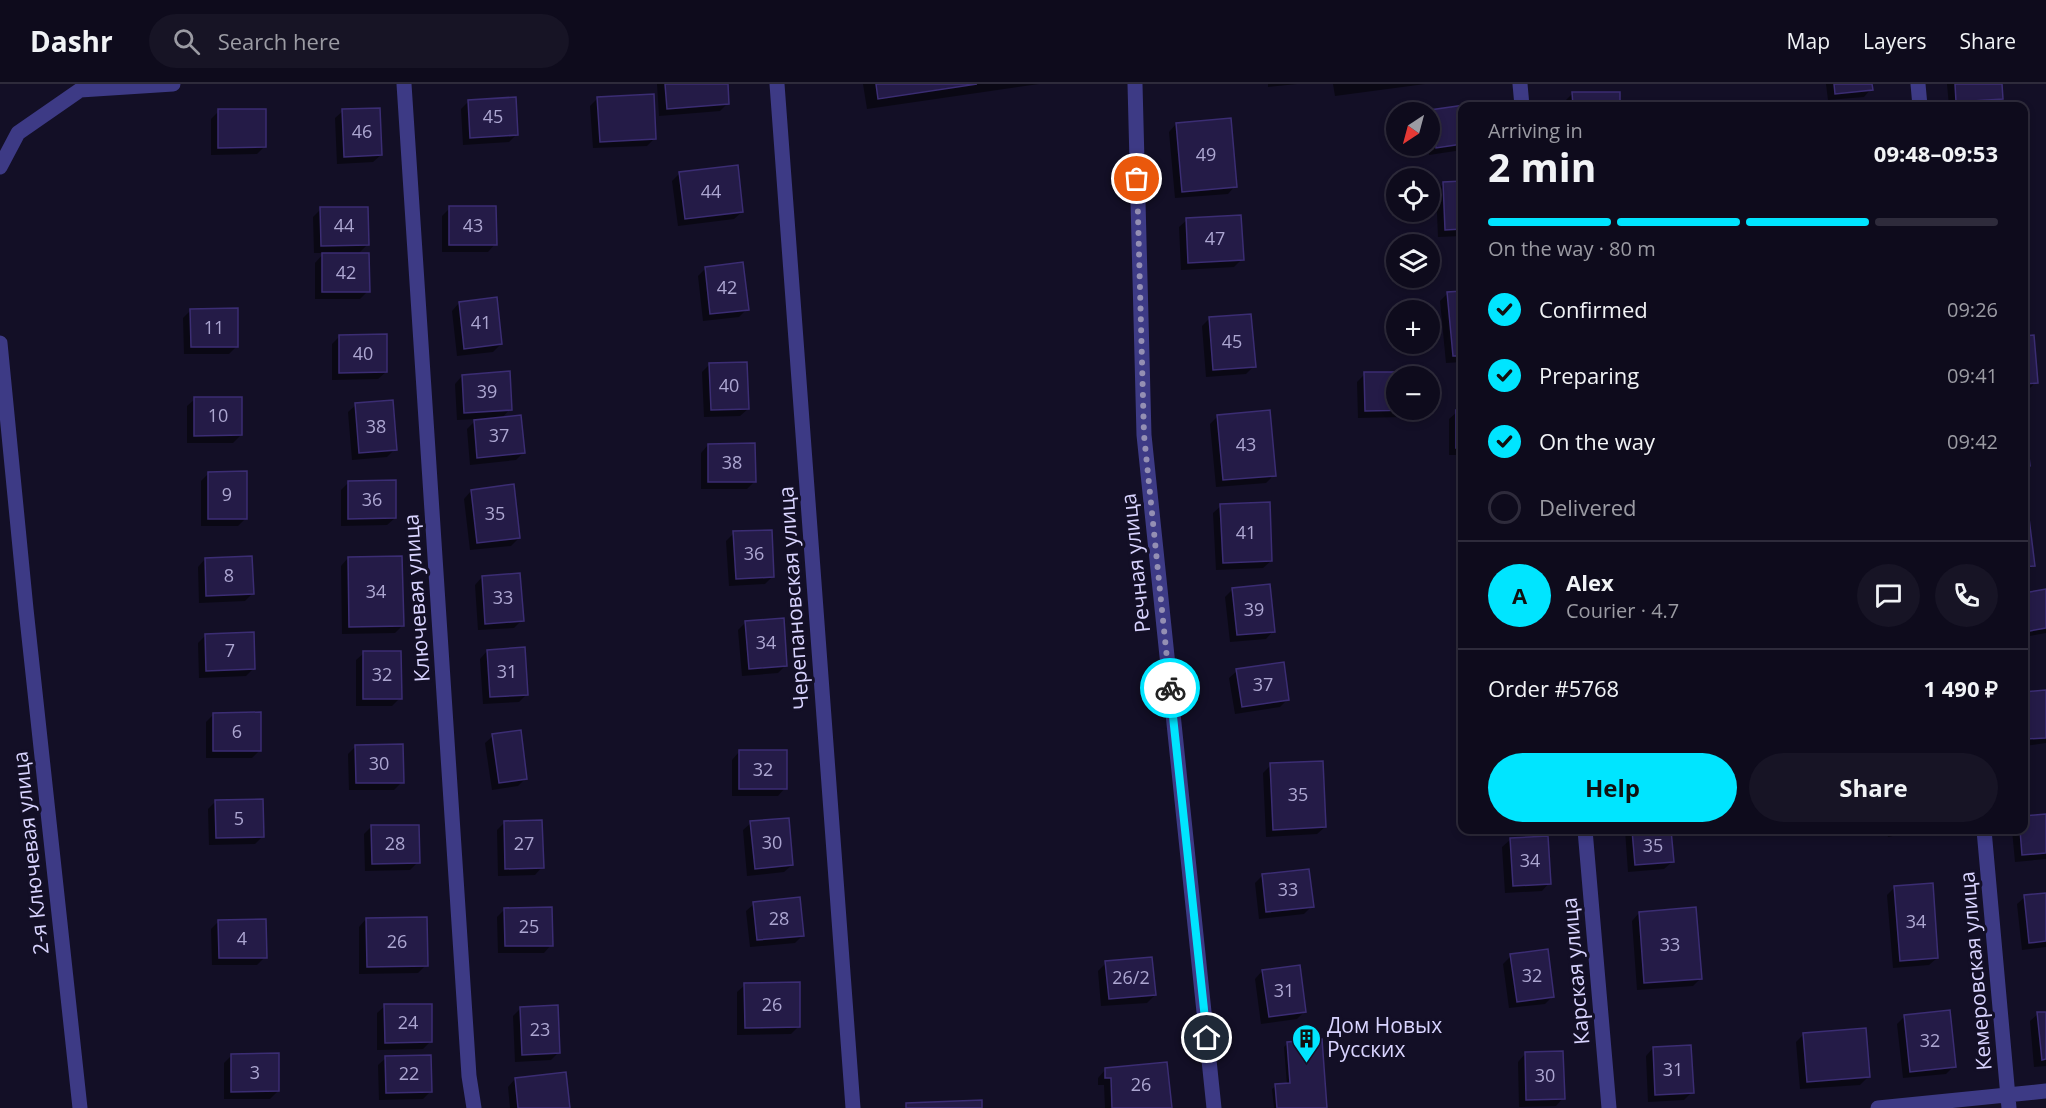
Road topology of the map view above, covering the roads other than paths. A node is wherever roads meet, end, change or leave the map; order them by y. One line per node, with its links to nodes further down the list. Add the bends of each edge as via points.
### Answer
1 (173, 84): 9 (street, via 80,90 18,133)
2 (404, 84): 16 (street, Ключевая улица)
3 (777, 84): 17 (street, Черепановская улица)
4 (1135, 84): 18 (street, Речная улица, via 1144,435)
5 (1520, 84): 7 (street)
6 (1918, 84): 8 (street)
7 (1522, 102)
8 (1920, 102)
9 (0, 167)
10 (0, 343): 15 (street, 2-я Ключевая улица)
11 (1585, 834): 19 (street, Карская улица)
12 (1984, 834): 14 (street, Кемеровская улица)
13 (2046, 1091): 14 (street)
14 (2008, 1101): 20 (street)
15 (80, 1108)
16 (474, 1108)
17 (853, 1108)
18 (1214, 1108)
19 (1609, 1108)
20 (1878, 1108)

